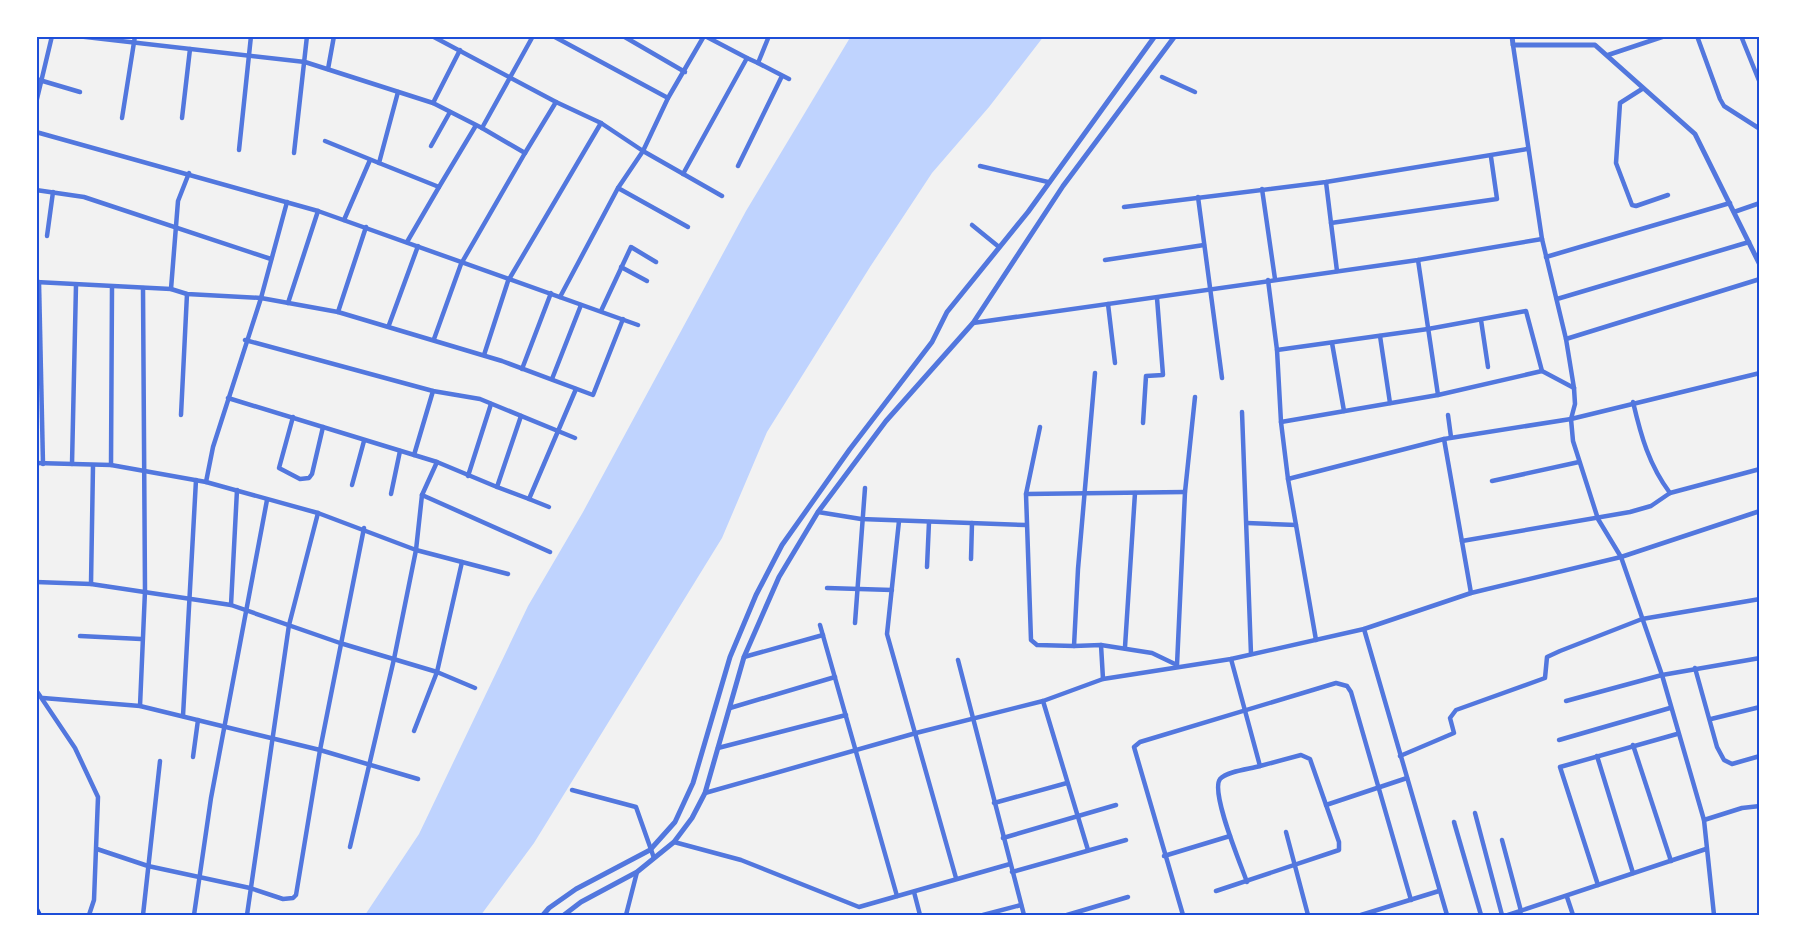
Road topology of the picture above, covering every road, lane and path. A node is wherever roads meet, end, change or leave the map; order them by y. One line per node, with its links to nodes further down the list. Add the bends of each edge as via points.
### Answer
1 (52, 36): 36 (street)
2 (77, 36): 20 (street)
3 (135, 36): 20 (street)
4 (251, 36): 25 (street)
5 (307, 36): 28 (street)
6 (334, 36): 30 (street)
7 (433, 36): 24 (street)
8 (533, 36): 33 (street)
9 (553, 36): 42 (street)
10 (623, 36): 31 (street)
11 (705, 36): 21 (street); 31 (street)
12 (725, 36): 21 (street)
13 (769, 36): 29 (street)
14 (1155, 36): 68 (street)
15 (1174, 36): 130 (street, via 1063,186)
16 (1512, 36): 22 (street)
17 (1665, 36): 26 (street)
18 (1696, 36): 52 (street, via 1724,106)
19 (1741, 36): 37 (street)
20 (135, 43): 23 (street); 47 (street)
21 (722, 44): 27 (street)
22 (1513, 45): 26 (street, via 1588,44); 56 (street)
23 (190, 49): 25 (street); 48 (street)
24 (460, 50): 33 (street); 45 (street)
25 (249, 54): 28 (street); 57 (street)
26 (1608, 55): 38 (street)
27 (747, 58): 29 (street); 67 (street)
28 (305, 62): 30 (street); 59 (street)
29 (758, 63): 32 (street)
30 (328, 69): 40 (street)
31 (685, 72): 42 (street)
32 (782, 76): 35 (street); 64 (street)
33 (510, 77): 43 (street); 51 (street)
34 (1162, 77): 41 (street)
35 (789, 79)
36 (39, 80): 39 (street); 44 (street)
37 (1760, 83)
38 (1642, 89): 75 (street, via 1620,103 1616,163 1632,205); 79 (street, via 1695,134)
39 (80, 92)
40 (398, 92): 45 (street); 63 (street)
41 (1195, 92)
42 (668, 98): 58 (street)
43 (556, 102): 49 (street); 60 (street)
44 (36, 103)
45 (433, 103): 46 (street)
46 (450, 112): 50 (street); 55 (street)
47 (122, 118)
48 (182, 118)
49 (601, 123): 58 (street); 109 (street)
50 (476, 127): 51 (street); 70 (street)
51 (482, 128): 60 (street)
52 (1760, 129)
53 (36, 132): 66 (street)
54 (325, 141): 62 (street)
55 (431, 146)
56 (1527, 149): 61 (street); 91 (street)
57 (239, 150)
58 (642, 151): 67 (street); 71 (street)
59 (294, 153)
60 (525, 153): 102 (street)
61 (1491, 157): 69 (street); 85 (street, via 1497,199)
62 (370, 160): 63 (street); 84 (street)
63 (379, 163): 70 (street)
64 (738, 166)
65 (980, 166): 68 (street)
66 (189, 173): 78 (street); 89 (street, via 178,201)
67 (683, 174): 76 (street)
68 (1048, 182): 96 (street)
69 (1326, 182): 72 (street); 85 (street)
70 (439, 187): 92 (street)
71 (618, 188): 87 (street); 119 (street)
72 (1262, 189): 77 (street); 106 (street)
73 (36, 190): 74 (street)
74 (53, 192): 89 (street, via 84,197); 90 (street)
75 (1668, 195)
76 (722, 196)
77 (1198, 197): 81 (street); 94 (street)
78 (287, 202): 82 (street); 98 (street)
79 (1730, 203): 83 (street); 97 (street)
80 (1760, 203): 83 (street)
81 (1124, 207)
82 (318, 211): 84 (street); 123 (street)
83 (1734, 212): 93 (street)
84 (344, 220): 88 (street)
85 (1331, 223): 105 (street)
86 (972, 225): 96 (street)
87 (688, 226)
88 (366, 227): 92 (street); 127 (street)
89 (174, 229): 98 (street); 115 (street)
90 (47, 236)
91 (1542, 239): 97 (street); 100 (street)
92 (407, 242): 95 (street)
93 (1749, 242): 103 (street); 122 (street)
94 (1204, 245): 99 (street); 116 (street)
95 (418, 246): 102 (street); 131 (street)
96 (999, 247): 160 (street, via 947,312 932,342)
97 (1546, 257): 122 (street)
98 (271, 259): 120 (street)
99 (1105, 260)
100 (1418, 260): 105 (street); 133 (street)
101 (656, 262): 104 (street, via 631,247)
102 (461, 264): 109 (street); 135 (street)
103 (1760, 265)
104 (621, 267): 110 (street); 126 (street)
105 (1337, 271): 106 (street)
106 (1275, 279): 108 (street)
107 (1760, 279): 136 (street)
108 (1268, 280): 116 (street); 139 (street)
109 (508, 281): 117 (street); 140 (street)
110 (647, 281)
111 (38, 282): 112 (street); 181 (street)
112 (75, 285): 113 (street); 182 (street)
113 (112, 287): 114 (street); 183 (street)
114 (143, 288): 115 (street); 186 (street)
115 (171, 289): 118 (street)
116 (1210, 290): 121 (street); 147 (street)
117 (551, 293): 119 (street); 143 (street)
118 (187, 294): 120 (street); 161 (street)
119 (560, 297): 125 (street)
120 (261, 298): 123 (street); 137 (street)
121 (1157, 298): 124 (street); 168 (street, via 1163,375 1146,376)
122 (1557, 299): 136 (street)
123 (288, 303): 127 (street)
124 (1108, 304): 130 (street); 141 (street)
125 (581, 305): 126 (street); 148 (street)
126 (601, 311): 128 (street)
127 (338, 312): 131 (street)
128 (623, 319): 132 (street); 150 (street, via 594,395)
129 (1481, 320): 133 (street); 142 (street); 144 (street, via 1526,311)
130 (973, 323): 166 (street)
131 (389, 325): 135 (street)
132 (638, 326)
133 (1428, 329): 134 (street); 152 (street)
134 (1380, 336): 138 (street); 156 (street)
135 (434, 339): 140 (street)
136 (1566, 339): 149 (street)
137 (245, 340): 151 (street); 154 (street)
138 (1332, 343): 139 (street); 158 (street)
139 (1277, 350): 167 (street)
140 (484, 355): 143 (street)
141 (1115, 363)
142 (1488, 367)
143 (522, 369): 148 (street)
144 (1542, 371): 149 (street); 152 (street)
145 (1095, 373): 197 (street)
146 (1760, 373): 155 (street)
147 (1222, 378)
148 (552, 379): 150 (street)
149 (1574, 388): 165 (street)
150 (576, 389): 171 (street)
151 (433, 392): 157 (street); 177 (street)
152 (1438, 394): 156 (street)
153 (1195, 397): 196 (street)
154 (228, 398): 164 (street); 191 (street)
155 (1633, 402): 165 (street); 199 (street, via 1643,444 1656,474)
156 (1390, 403): 158 (street)
157 (491, 404): 162 (street); 187 (street)
158 (1344, 411): 167 (street)
159 (1242, 412): 214 (street)
160 (877, 414): 166 (street); 317 (street, via 782,545 730,657 685,804)
161 (181, 415)
162 (521, 416): 171 (street); 193 (street)
163 (1448, 416): 172 (street)
164 (293, 417): 169 (street); 169 (street, via 279,468 300,479 312,474)
165 (1571, 419): 172 (street); 179 (street)
166 (886, 421): 207 (street)
167 (1281, 422): 188 (street)
168 (1143, 423)
169 (323, 427): 175 (street)
170 (1040, 427): 201 (street)
171 (559, 432): 173 (street); 203 (street)
172 (1451, 437): 174 (street)
173 (575, 438)
174 (1444, 439): 188 (street); 218 (street)
175 (364, 441): 176 (street); 192 (street)
176 (400, 451): 177 (street); 200 (street)
177 (414, 456): 178 (street)
178 (437, 462): 187 (street); 202 (street)
179 (1579, 462): 190 (street); 210 (street)
180 (36, 463): 181 (street)
181 (43, 464): 182 (street)
182 (72, 464): 184 (street)
183 (111, 465): 184 (street); 186 (street)
184 (93, 466): 227 (street)
185 (1760, 469): 199 (street)
186 (145, 470): 189 (street); 231 (street)
187 (468, 476): 193 (street)
188 (1288, 479): 216 (street)
189 (196, 480): 191 (street); 233 (street)
190 (1492, 481)
191 (206, 482): 195 (street)
192 (352, 485)
193 (497, 487): 203 (street)
194 (865, 488): 209 (street)
195 (237, 490): 204 (street); 235 (street)
196 (1185, 492): 198 (street); 256 (street)
197 (1085, 493): 198 (street); 201 (street); 248 (street)
198 (1135, 493): 249 (street)
199 (1670, 493): 210 (street, via 1645,508)
200 (391, 494)
201 (1026, 494): 215 (street)
202 (422, 495): 219 (street); 220 (street)
203 (529, 499): 205 (street)
204 (267, 500): 208 (street); 236 (street)
205 (549, 507)
206 (1760, 511): 221 (street)
207 (818, 512): 209 (street); 251 (street, via 779,577)
208 (318, 513): 217 (street); 239 (street)
209 (861, 519): 211 (street); 229 (street)
210 (1598, 519): 218 (street); 221 (street)
211 (899, 521): 212 (street); 230 (street)
212 (929, 522): 213 (street); 224 (street)
213 (972, 523): 215 (street); 222 (street)
214 (1247, 523): 216 (street); 250 (street)
215 (1026, 525): 248 (street, via 1031,640 1037,645)
216 (1296, 525): 245 (street)
217 (364, 528): 219 (street); 246 (street)
218 (1462, 541): 232 (street)
219 (416, 550): 223 (street); 253 (street)
220 (550, 552)
221 (1621, 557): 232 (street); 237 (street)
222 (971, 559)
223 (462, 562): 225 (street); 258 (street)
224 (927, 567)
225 (507, 574)
226 (36, 582): 227 (street)
227 (91, 584): 231 (street)
228 (827, 588): 229 (street)
229 (856, 590): 230 (street); 238 (street)
230 (892, 590): 279 (street, via 887,634)
231 (145, 591): 233 (street); 244 (street)
232 (1471, 593): 241 (street)
233 (188, 597): 235 (street); 273 (street)
234 (1760, 599): 237 (street)
235 (231, 605): 236 (street)
236 (245, 610): 239 (street); 277 (street)
237 (1642, 619): 259 (street); 287 (street, via 1547,657 1545,678 1456,710 1450,718 1454,734)
238 (855, 623)
239 (289, 625): 246 (street); 281 (street)
240 (820, 626): 242 (street)
241 (1364, 629): 245 (street); 287 (street)
242 (823, 635): 251 (street); 260 (street)
243 (80, 636): 244 (street)
244 (141, 639): 267 (street)
245 (1316, 640): 250 (street)
246 (340, 643): 253 (street); 285 (street)
247 (1101, 645): 248 (street); 249 (street); 261 (street)
248 (1074, 646)
249 (1125, 647): 256 (street, via 1152,653)
250 (1251, 654): 254 (street)
251 (744, 657): 269 (street)
252 (1760, 658): 257 (street)
253 (393, 659): 258 (street); 292 (street)
254 (1231, 659): 256 (street); 271 (street)
255 (958, 660): 276 (street)
256 (1177, 665): 261 (street)
257 (1695, 668): 259 (street); 274 (street)
258 (437, 672): 262 (street); 278 (street)
259 (1662, 675): 266 (street); 270 (street)
260 (835, 677): 269 (street); 272 (street)
261 (1103, 678): 265 (street)
262 (475, 688)
263 (36, 690): 264 (street)
264 (44, 698): 267 (street); 315 (street, via 75,748 98,797)
265 (1043, 701): 276 (street); 296 (street)
266 (1566, 701)
267 (140, 706): 273 (street)
268 (1760, 706): 274 (street)
269 (730, 708): 284 (street)
270 (1670, 708): 280 (street); 282 (street)
271 (1244, 712): 293 (street); 297 (street, via 1336,683 1347,686); 319 (street, via 1134,747)
272 (846, 715): 284 (street); 286 (street)
273 (183, 716): 275 (street)
274 (1711, 719): 289 (street, via 1724,760 1732,764)
275 (198, 720): 277 (street); 290 (street)
276 (972, 721): 279 (street); 300 (street)
277 (224, 727): 281 (street); 328 (street)
278 (414, 731)
279 (916, 734): 286 (street); 329 (street)
280 (1677, 734): 283 (street); 306 (street)
281 (271, 739): 285 (street); 332 (street)
282 (1559, 740)
283 (1633, 745): 288 (street); 321 (street)
284 (718, 748): 299 (street)
285 (320, 750): 292 (street); 332 (street, via 296,895 283,899)
286 (855, 751): 299 (street); 336 (street)
287 (1400, 756): 295 (street)
288 (1597, 756): 327 (street); 331 (street, via 1560,767)
289 (1760, 756)
290 (193, 757)
291 (160, 761): 323 (street)
292 (367, 764): 294 (street); 314 (street)
293 (1260, 766): 302 (street, via 1306,756 1313,765); 309 (street, via 1220,780 1217,788)
294 (418, 778)
295 (1407, 778): 297 (street); 334 (street)
296 (1067, 783): 300 (street); 305 (street)
297 (1379, 789): 302 (street); 339 (street)
298 (572, 790): 317 (street, via 636,807)
299 (705, 793): 313 (street)
300 (994, 803): 310 (street)
301 (1116, 805): 305 (street)
302 (1326, 805): 324 (street, via 1340,842 1339,850)
303 (1760, 806): 306 (street)
304 (1475, 813): 362 (street)
305 (1078, 816): 310 (street); 318 (street)
306 (1704, 820): 316 (street)
307 (1454, 822): 361 (street)
308 (1286, 832): 324 (street)
309 (1230, 836): 319 (street); 330 (street)
310 (1003, 838): 322 (street)
311 (1126, 840): 318 (street)
312 (1502, 840): 343 (street)
313 (674, 842): 320 (street); 341 (street, via 741,860)
314 (350, 847)
315 (97, 849): 323 (street); 345 (street, via 94,900)
316 (1706, 849): 321 (street); 365 (street)
317 (650, 850): 320 (street); 349 (street, via 576,889)
318 (1088, 850): 326 (street)
319 (1164, 856): 357 (street)
320 (654, 858): 325 (street)
321 (1671, 861): 327 (street)
322 (1010, 864): 326 (street); 329 (street)
323 (148, 866): 328 (street); 346 (street)
324 (1295, 866): 330 (street); 358 (street)
325 (637, 872): 350 (street); 351 (street)
326 (1012, 872): 340 (street)
327 (1633, 873): 331 (street)
328 (199, 878): 332 (street); 347 (street)
329 (956, 878): 335 (street)
330 (1247, 882): 333 (street)
331 (1598, 885): 338 (street)
332 (250, 888): 348 (street)
333 (1216, 891)
334 (1439, 891): 339 (street); 360 (street)
335 (914, 892): 336 (street); 353 (street)
336 (897, 896): 341 (street)
337 (1128, 897): 356 (street)
338 (1567, 897): 343 (street); 364 (street)
339 (1411, 900): 359 (street)
340 (1021, 904): 354 (street); 355 (street)
341 (859, 907): 352 (street)
342 (36, 909): 344 (main road)
343 (1521, 910): 363 (street)
344 (39, 915)
345 (89, 915)
346 (143, 915)
347 (194, 915)
348 (247, 915)
349 (543, 915)
350 (564, 915)
351 (626, 915)
352 (861, 915)
353 (920, 915)
354 (983, 915)
355 (1024, 915)
356 (1067, 915)
357 (1183, 915)
358 (1308, 915)
359 (1361, 915)
360 (1447, 915)
361 (1481, 915)
362 (1502, 915)
363 (1508, 915)
364 (1573, 915)
365 (1714, 915)

